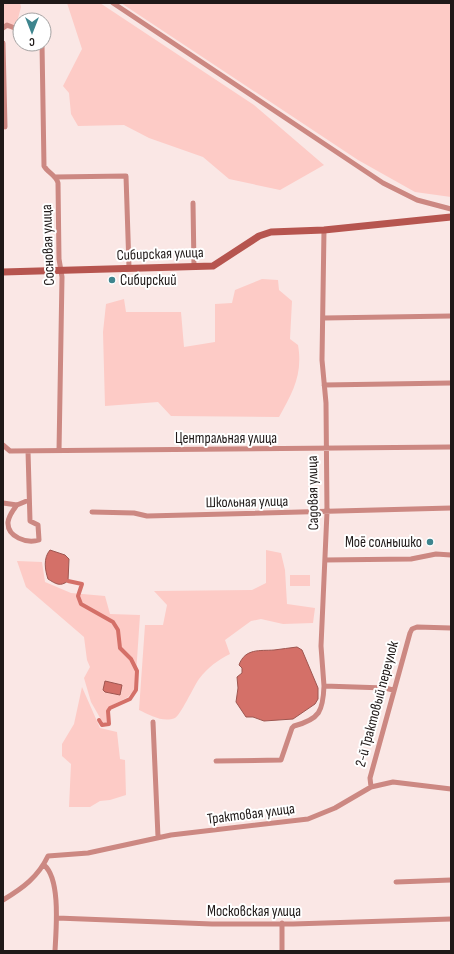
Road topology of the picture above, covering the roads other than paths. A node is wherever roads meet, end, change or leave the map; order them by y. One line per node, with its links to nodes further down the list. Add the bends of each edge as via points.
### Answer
1 (113, 3): 9 (street, via 383,182 417,200)
2 (12, 27): 3 (street, via 7,25)
3 (3, 28)
4 (3, 43): 6 (street)
5 (42, 52): 7 (street, Сосновая улица, via 44,166)
6 (5, 128)
7 (55, 177): 13 (street, via 126,176); 14 (street, Сосновая улица, via 58,183)
8 (193, 203): 12 (street)
9 (451, 209)
10 (451, 217): 11 (street, Сибирская улица)
11 (324, 230): 12 (street, Сибирская улица, via 272,232 259,236 213,266); 17 (street, Садовая улица)
12 (194, 266): 13 (street, Сибирская улица)
13 (128, 267): 14 (street, Сибирская улица)
14 (61, 271): 15 (street, Сибирская улица); 24 (street, Сосновая улица)
15 (3, 272)
16 (451, 316): 17 (street)
17 (324, 318): 19 (street, Садовая улица)
18 (451, 382): 19 (street)
19 (324, 385): 22 (street, Садовая улица)
20 (3, 445): 23 (street, Центральная улица, via 10,451)
21 (451, 447): 22 (street, Центральная улица)
22 (325, 450): 24 (street, Центральная улица); 30 (street, Садовая улица)
23 (28, 451): 24 (street, Центральная улица); 25 (street)
24 (59, 451)
25 (29, 500): 27 (street); 27 (street, via 30,521 38,525 39,540 23,541 12,534 8,523)
26 (3, 503): 27 (street)
27 (17, 505)
28 (451, 508): 30 (street, Школьная улица)
29 (92, 512): 30 (street, Школьная улица, via 134,513 147,516)
30 (327, 512): 32 (street, Садовая улица)
31 (451, 555): 32 (street, via 436,554 411,559)
32 (325, 560): 34 (street, Садовая улица, via 320,646)
33 (451, 628): 35 (street, 2-й Трактовый переулок, via 412,629)
34 (324, 686): 35 (street); 37 (street, Садовая улица, via 324,704 321,710 317,716 292,728 281,760)
35 (393, 690): 38 (street, 2-й Трактовый переулок, via 370,778)
36 (153, 722): 40 (street)
37 (216, 761)
38 (371, 787): 39 (street, Трактовая улица, via 393,782); 40 (street, Трактовая улица, via 335,808 308,819)
39 (451, 788)
40 (158, 837): 41 (street, Трактовая улица, via 88,853 48,856)
41 (44, 865): 44 (street, via 21,890); 45 (street, via 52,876)
42 (451, 880): 43 (street)
43 (396, 882)
44 (3, 900)
45 (56, 918): 47 (street, Московская улица, via 212,924); 48 (street)
46 (451, 919): 47 (street, Московская улица)
47 (282, 923): 49 (street)
48 (55, 951)
49 (282, 951)

